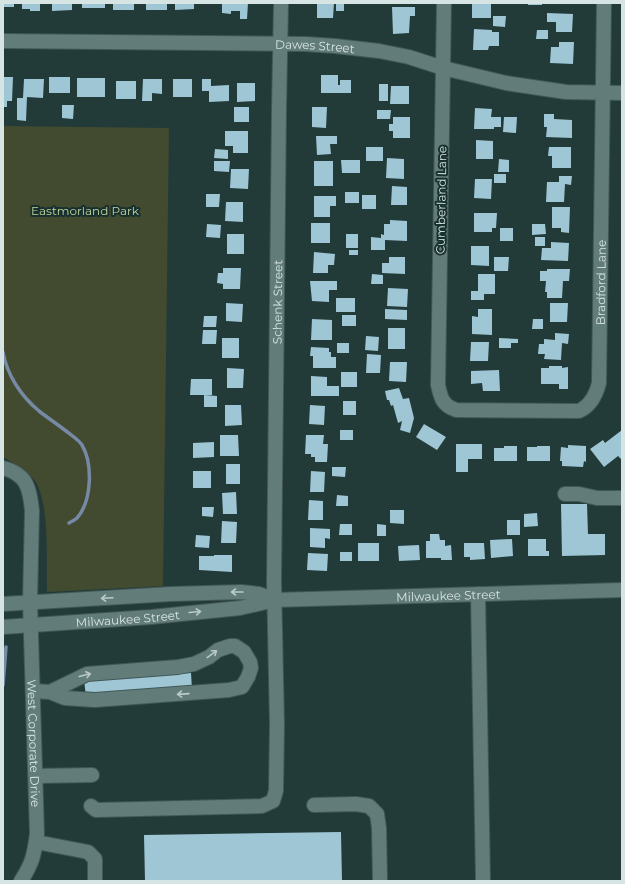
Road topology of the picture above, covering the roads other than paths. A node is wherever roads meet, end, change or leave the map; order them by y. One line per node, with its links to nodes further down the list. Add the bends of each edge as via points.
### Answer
1 (281, 3): 5 (street, Schenk Street)
2 (444, 3): 6 (street, Cumberland Lane)
3 (604, 3): 7 (street, Bradford Lane)
4 (3, 41): 5 (street, Dawes Street)
5 (280, 44): 6 (street, Dawes Street, via 379,51); 15 (street, Schenk Street)
6 (443, 68): 7 (street, Dawes Street, via 506,84 566,92); 9 (street, Cumberland Lane, via 438,385)
7 (602, 93): 8 (street, Dawes Street); 9 (street, Bradford Lane, via 599,383 593,398 579,411 502,411 456,410 448,407)
8 (622, 93)
9 (441, 397)
10 (3, 468): 16 (street, West Corporate Drive, via 26,482 31,496)
11 (566, 494): 12 (street)
12 (622, 498)
13 (622, 590): 14 (street, Milwaukee Street)
14 (478, 594): 15 (street, Milwaukee Street); 30 (street)
15 (275, 600): 16 (street, Milwaukee Street, one-way to 16, via 241,592); 18 (street, Milwaukee Street, one-way to 15, via 240,608); 25 (street, Schenk Street, via 276,791 273,801 262,806 96,810)
16 (30, 602): 17 (street, Milwaukee Street); 18 (street, West Corporate Drive)
17 (3, 604)
18 (31, 626): 19 (street, Milwaukee Street); 20 (street, West Corporate Drive)
19 (3, 627)
20 (33, 691): 21 (street); 23 (street, West Corporate Drive)
21 (50, 692): 21 (street, one-way to 21, via 87,674 194,664 230,646 244,652 251,668 242,686 229,690 95,700 65,698)
22 (92, 774): 23 (street)
23 (36, 776): 26 (street, West Corporate Drive)
24 (314, 805): 29 (street, via 356,804 370,806 377,814)
25 (91, 806)
26 (36, 842): 27 (street, West Corporate Drive, via 30,867); 28 (street, via 88,852 95,859)
27 (21, 881)
28 (95, 881)
29 (380, 881)
30 (484, 881)

